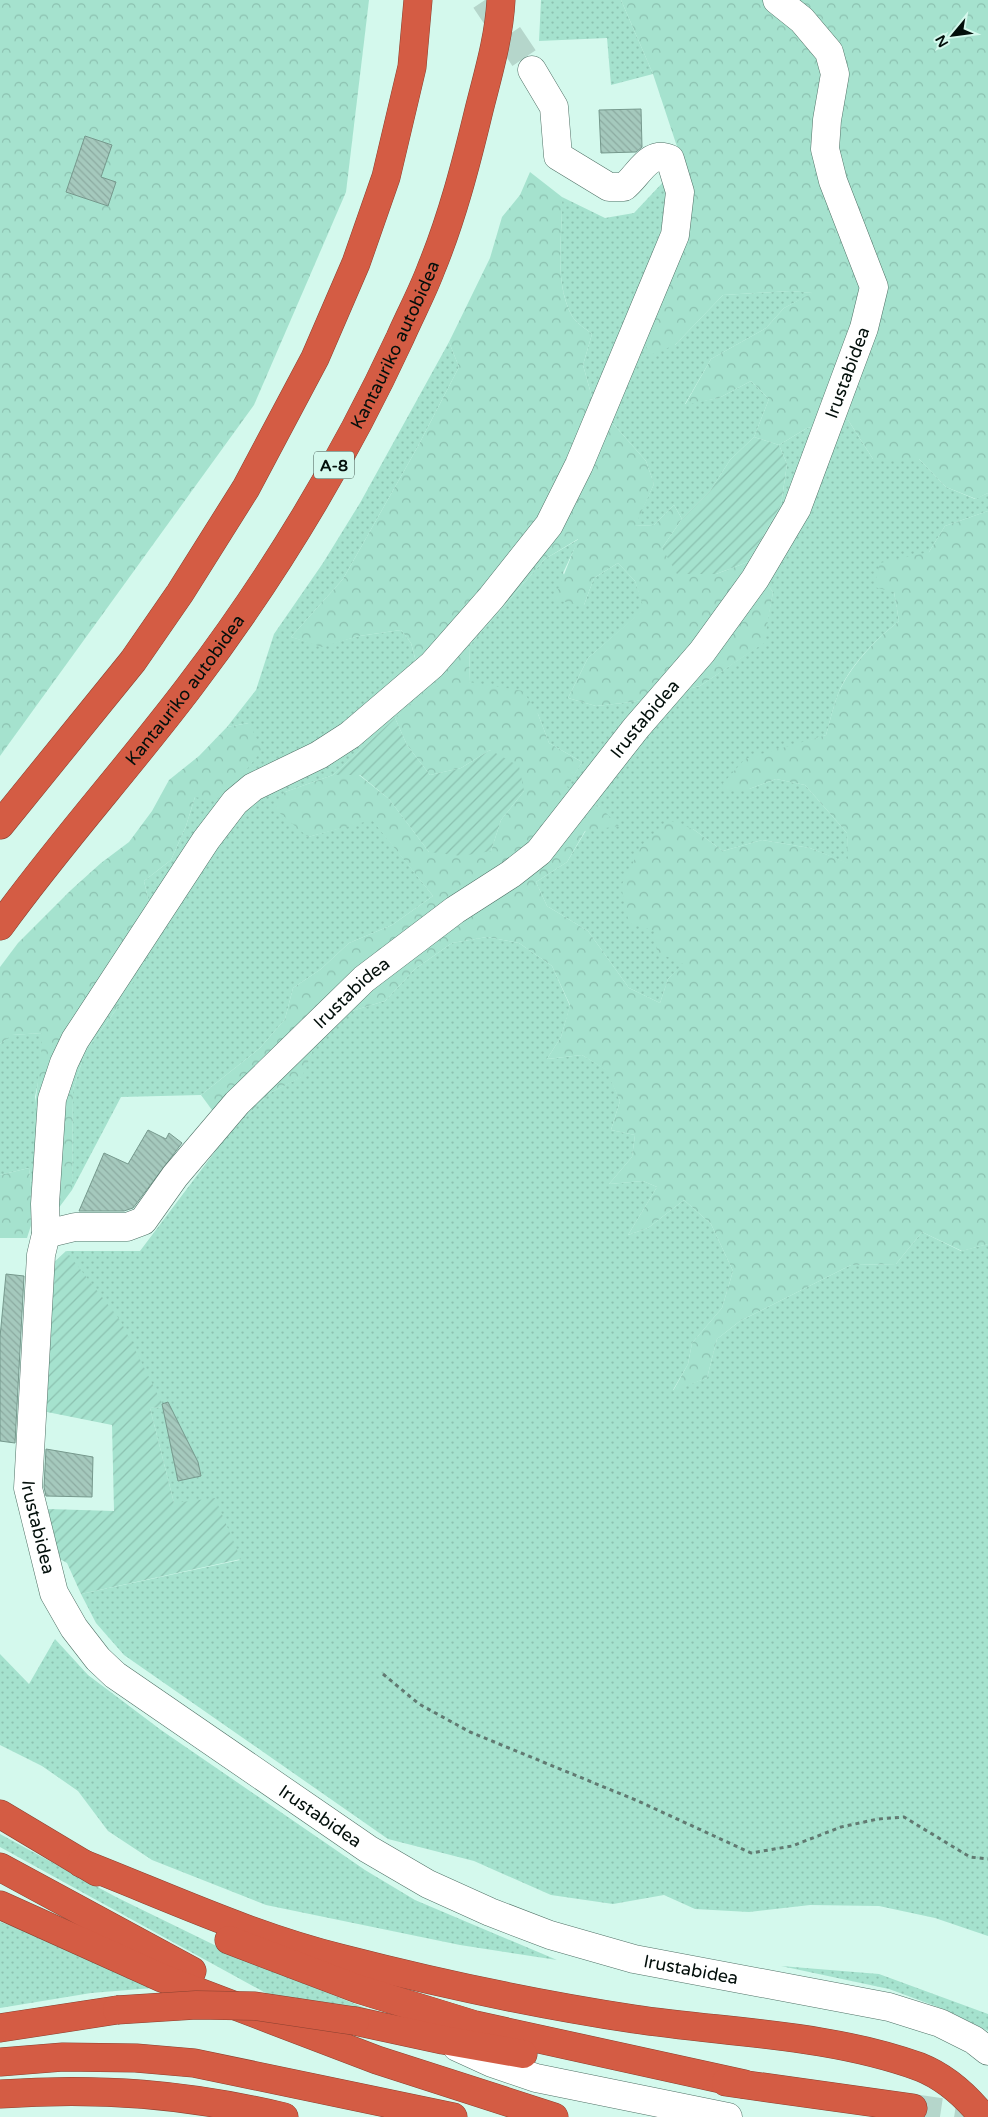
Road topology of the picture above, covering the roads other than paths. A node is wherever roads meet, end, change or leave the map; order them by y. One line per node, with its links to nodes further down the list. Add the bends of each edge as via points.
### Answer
1 (418, 0): 5 (highway, via 412,67 386,177 356,263 315,358 246,488 180,593 133,661)
2 (501, 0): 6 (highway, Kantauriko autobidea / A-8, via 499,28 464,176 431,270 374,393 314,501 252,601 134,758)
3 (777, 0): 9 (street, Irustabidea, via 802,20 828,52 836,74 825,149 832,181 874,287 864,328 797,508 764,563 702,652 636,728 539,852 364,979 237,1103 175,1176 144,1221 128,1228 75,1227)
4 (532, 70): 9 (street, Irustabidea, via 554,107 558,156 609,187 624,187 651,158 662,155 670,159 680,192 675,235 648,303 579,465 549,525 432,665 350,735 319,755 253,787 235,802 206,840 75,1040 52,1099)
5 (2, 822)
6 (42, 867): 7 (highway); 8 (highway)
7 (0, 906)
8 (0, 926)
9 (46, 1234): 16 (street, Irustabidea, via 40,1255 28,1488 54,1593 74,1628 115,1675 368,1850 428,1884 490,1912 550,1935 634,1959 889,2008 940,2023)
10 (0, 1814): 11 (highway)
11 (81, 1863): 19 (highway, via 164,1910 236,1944 358,1990 475,2025); 26 (highway, via 247,1928 337,1958 493,1995 634,2019 812,2041 863,2051 922,2068 947,2082)
12 (0, 1867): 17 (highway, via 170,1961)
13 (0, 1905): 17 (highway, via 162,1978)
14 (0, 2028): 15 (highway, bridge, via 117,2010 255,2006 355,2021)
15 (444, 2040): 19 (highway); 25 (street, via 492,2063 536,2078)
16 (988, 2051)
17 (377, 2060): 24 (highway)
18 (0, 2062): 23 (highway, via 63,2057 194,2063)
19 (744, 2084): 21 (highway)
20 (0, 2094): 22 (highway, via 56,2090 125,2092 180,2097)
21 (913, 2108)
22 (284, 2117)
23 (452, 2117)
24 (554, 2117)
25 (728, 2117)
26 (983, 2117)

